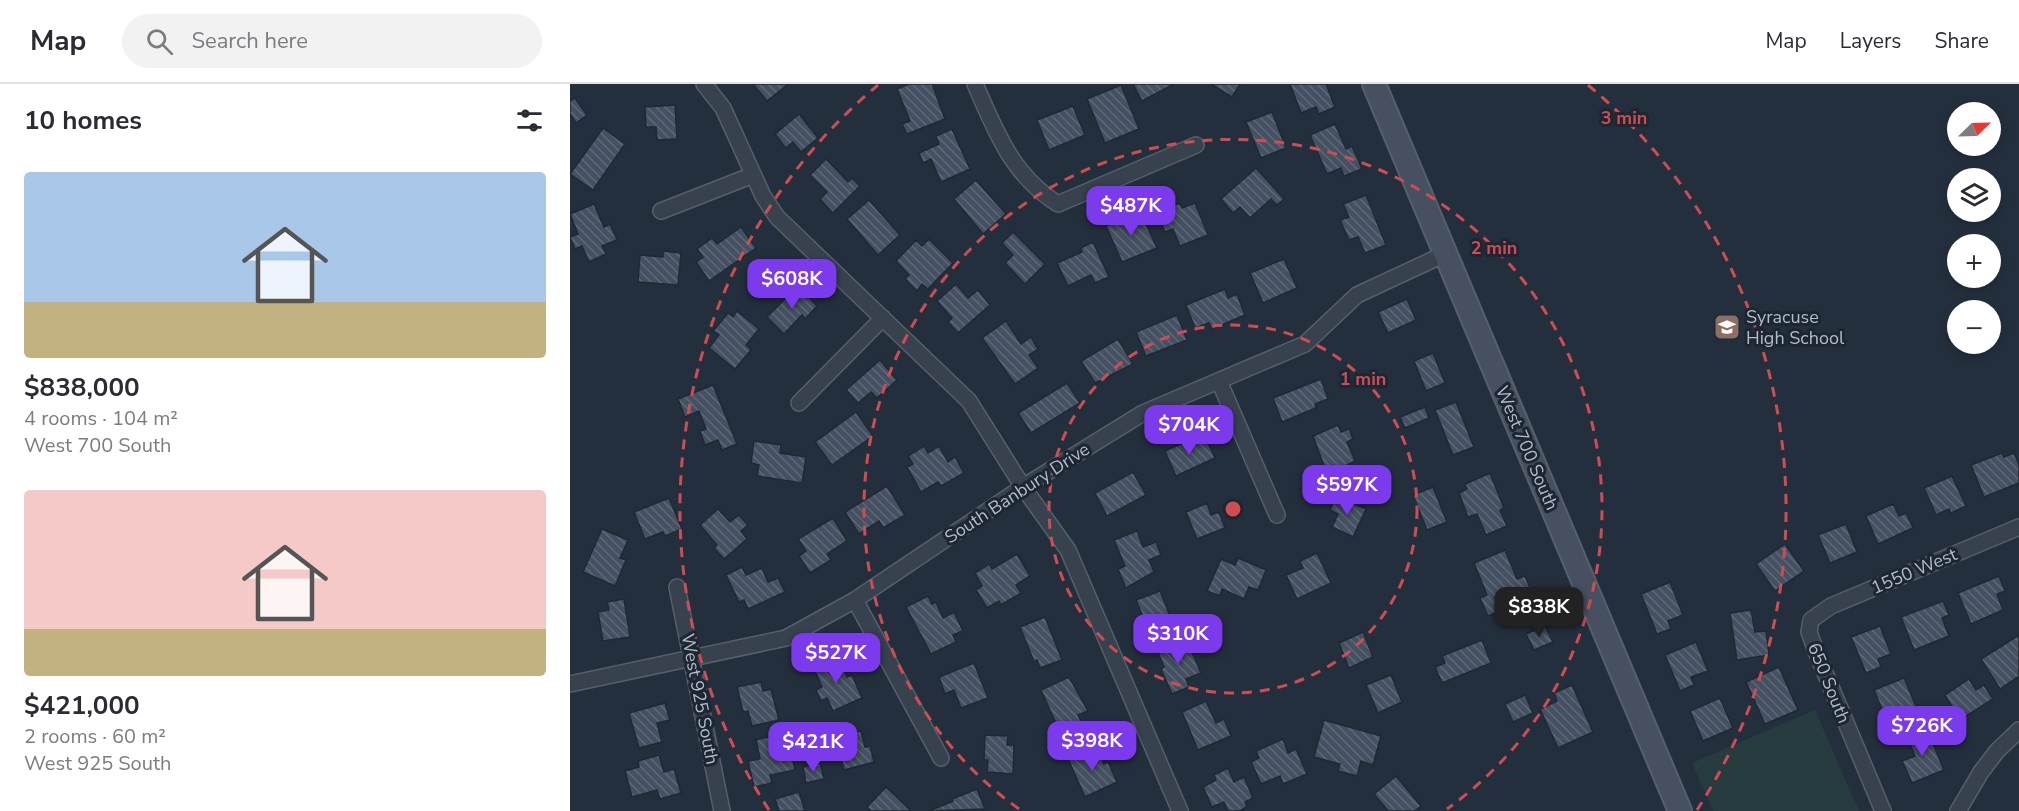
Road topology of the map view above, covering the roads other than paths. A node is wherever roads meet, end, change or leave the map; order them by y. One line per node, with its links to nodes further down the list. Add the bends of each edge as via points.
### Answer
1 (704, 84): 5 (street, via 738,135)
2 (975, 84): 4 (street, via 1001,144 1030,183 1058,204)
3 (1374, 84): 7 (street, West 700 South)
4 (1196, 145)
5 (753, 174): 6 (street); 8 (street, via 777,217)
6 (661, 211)
7 (1445, 254): 9 (street, South Banbury Drive, via 1357,295 1305,344); 23 (street, West 700 South)
8 (883, 318): 10 (street); 11 (street, via 969,401)
9 (1219, 381): 11 (street, South Banbury Drive, via 1143,413); 12 (street)
10 (799, 403)
11 (1023, 487): 15 (street, South Banbury Drive); 22 (street, via 1068,550)
12 (1277, 515)
13 (2019, 527): 16 (street, 1550 West, via 1831,606)
14 (677, 587): 17 (street, West 925 South)
15 (855, 600): 17 (street, South Banbury Drive, via 786,638); 20 (street)
16 (1811, 620): 24 (street, 650 South, via 1809,632 1815,649)
17 (692, 656): 18 (street, South Banbury Drive); 21 (street, West 925 South)
18 (570, 684)
19 (2019, 730): 25 (street, via 1981,772)
20 (941, 758)
21 (722, 811)
22 (1180, 811)
23 (1680, 811)
24 (1882, 811)
25 (1958, 811)

